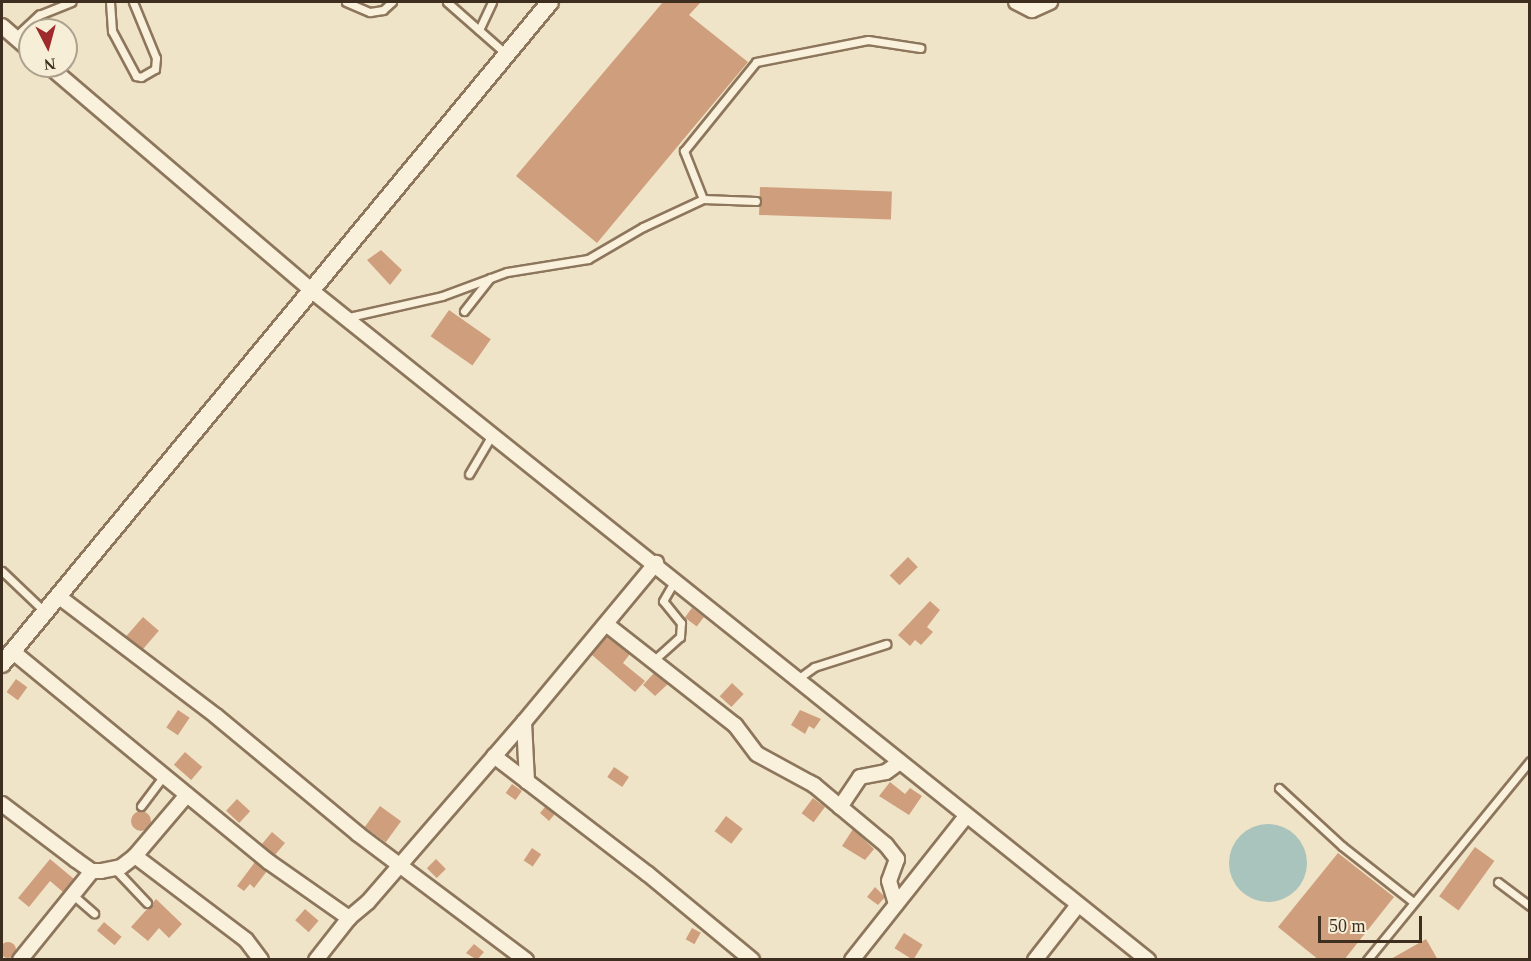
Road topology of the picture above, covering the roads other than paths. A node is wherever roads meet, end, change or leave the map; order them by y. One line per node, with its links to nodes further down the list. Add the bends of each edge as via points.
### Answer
1 (71, 2): 13 (lane, via 39,15)
2 (110, 2): 3 (lane, via 112,32 136,76 141,76 155,69 156,58)
3 (133, 2)
4 (346, 2): 5 (lane, via 370,12 382,10)
5 (392, 2)
6 (447, 2): 12 (lane)
7 (492, 2): 12 (lane)
8 (550, 2): 16 (street)
9 (1016, 2): 10 (street, via 1032,10)
10 (1050, 2)
11 (2, 26): 13 (street)
12 (479, 30): 16 (lane)
13 (15, 37): 14 (street)
14 (18, 40)
15 (920, 48): 18 (lane, via 868,40 756,62 684,151)
16 (506, 54): 21 (street)
17 (63, 78): 21 (street)
18 (703, 199): 19 (lane); 20 (lane, via 588,259)
19 (756, 201)
20 (492, 277): 22 (lane); 23 (lane, via 442,296)
21 (312, 291): 23 (street); 29 (street)
22 (464, 311)
23 (349, 317): 24 (street)
24 (494, 433): 25 (lane); 26 (street)
25 (470, 474)
26 (656, 563): 28 (street); 31 (street)
27 (2, 571): 30 (lane)
28 (676, 579): 34 (lane, via 663,601 681,623 680,637); 35 (street)
29 (58, 596): 30 (street); 49 (street, via 216,716)
30 (45, 612): 33 (street)
31 (606, 624): 34 (street); 36 (street)
32 (886, 644): 35 (lane, via 814,667)
33 (7, 657): 40 (street)
34 (653, 661): 46 (street, via 735,725 757,754 787,767)
35 (799, 678): 39 (street)
36 (524, 722): 37 (street); 41 (street)
37 (494, 756): 41 (street); 49 (street)
38 (1530, 761): 54 (lane)
39 (900, 762): 46 (street, via 886,772 860,777); 47 (street)
40 (164, 776): 43 (street); 45 (lane)
41 (527, 782): 65 (street)
42 (1279, 788): 54 (lane, via 1342,846)
43 (188, 795): 48 (street); 60 (street, via 269,862)
44 (2, 804): 51 (street)
45 (141, 806)
46 (840, 807): 56 (street, via 895,854 897,863 889,881)
47 (966, 816): 56 (street); 57 (street)
48 (135, 856): 50 (street); 62 (street, via 246,939)
49 (397, 864): 60 (street, via 368,902); 64 (street)
50 (114, 868): 51 (street); 55 (lane)
51 (92, 871): 53 (street)
52 (1498, 882): 58 (lane)
53 (73, 895): 59 (lane); 61 (street)
54 (1412, 901): 69 (lane)
55 (147, 903)
56 (897, 904): 66 (street)
57 (1078, 906): 67 (street); 68 (street)
58 (1530, 906)
59 (94, 913)
60 (349, 918): 63 (street)
61 (20, 960)
62 (261, 960)
63 (316, 960)
64 (526, 960)
65 (752, 960)
66 (852, 960)
67 (1035, 960)
68 (1149, 960)
69 (1367, 960)

